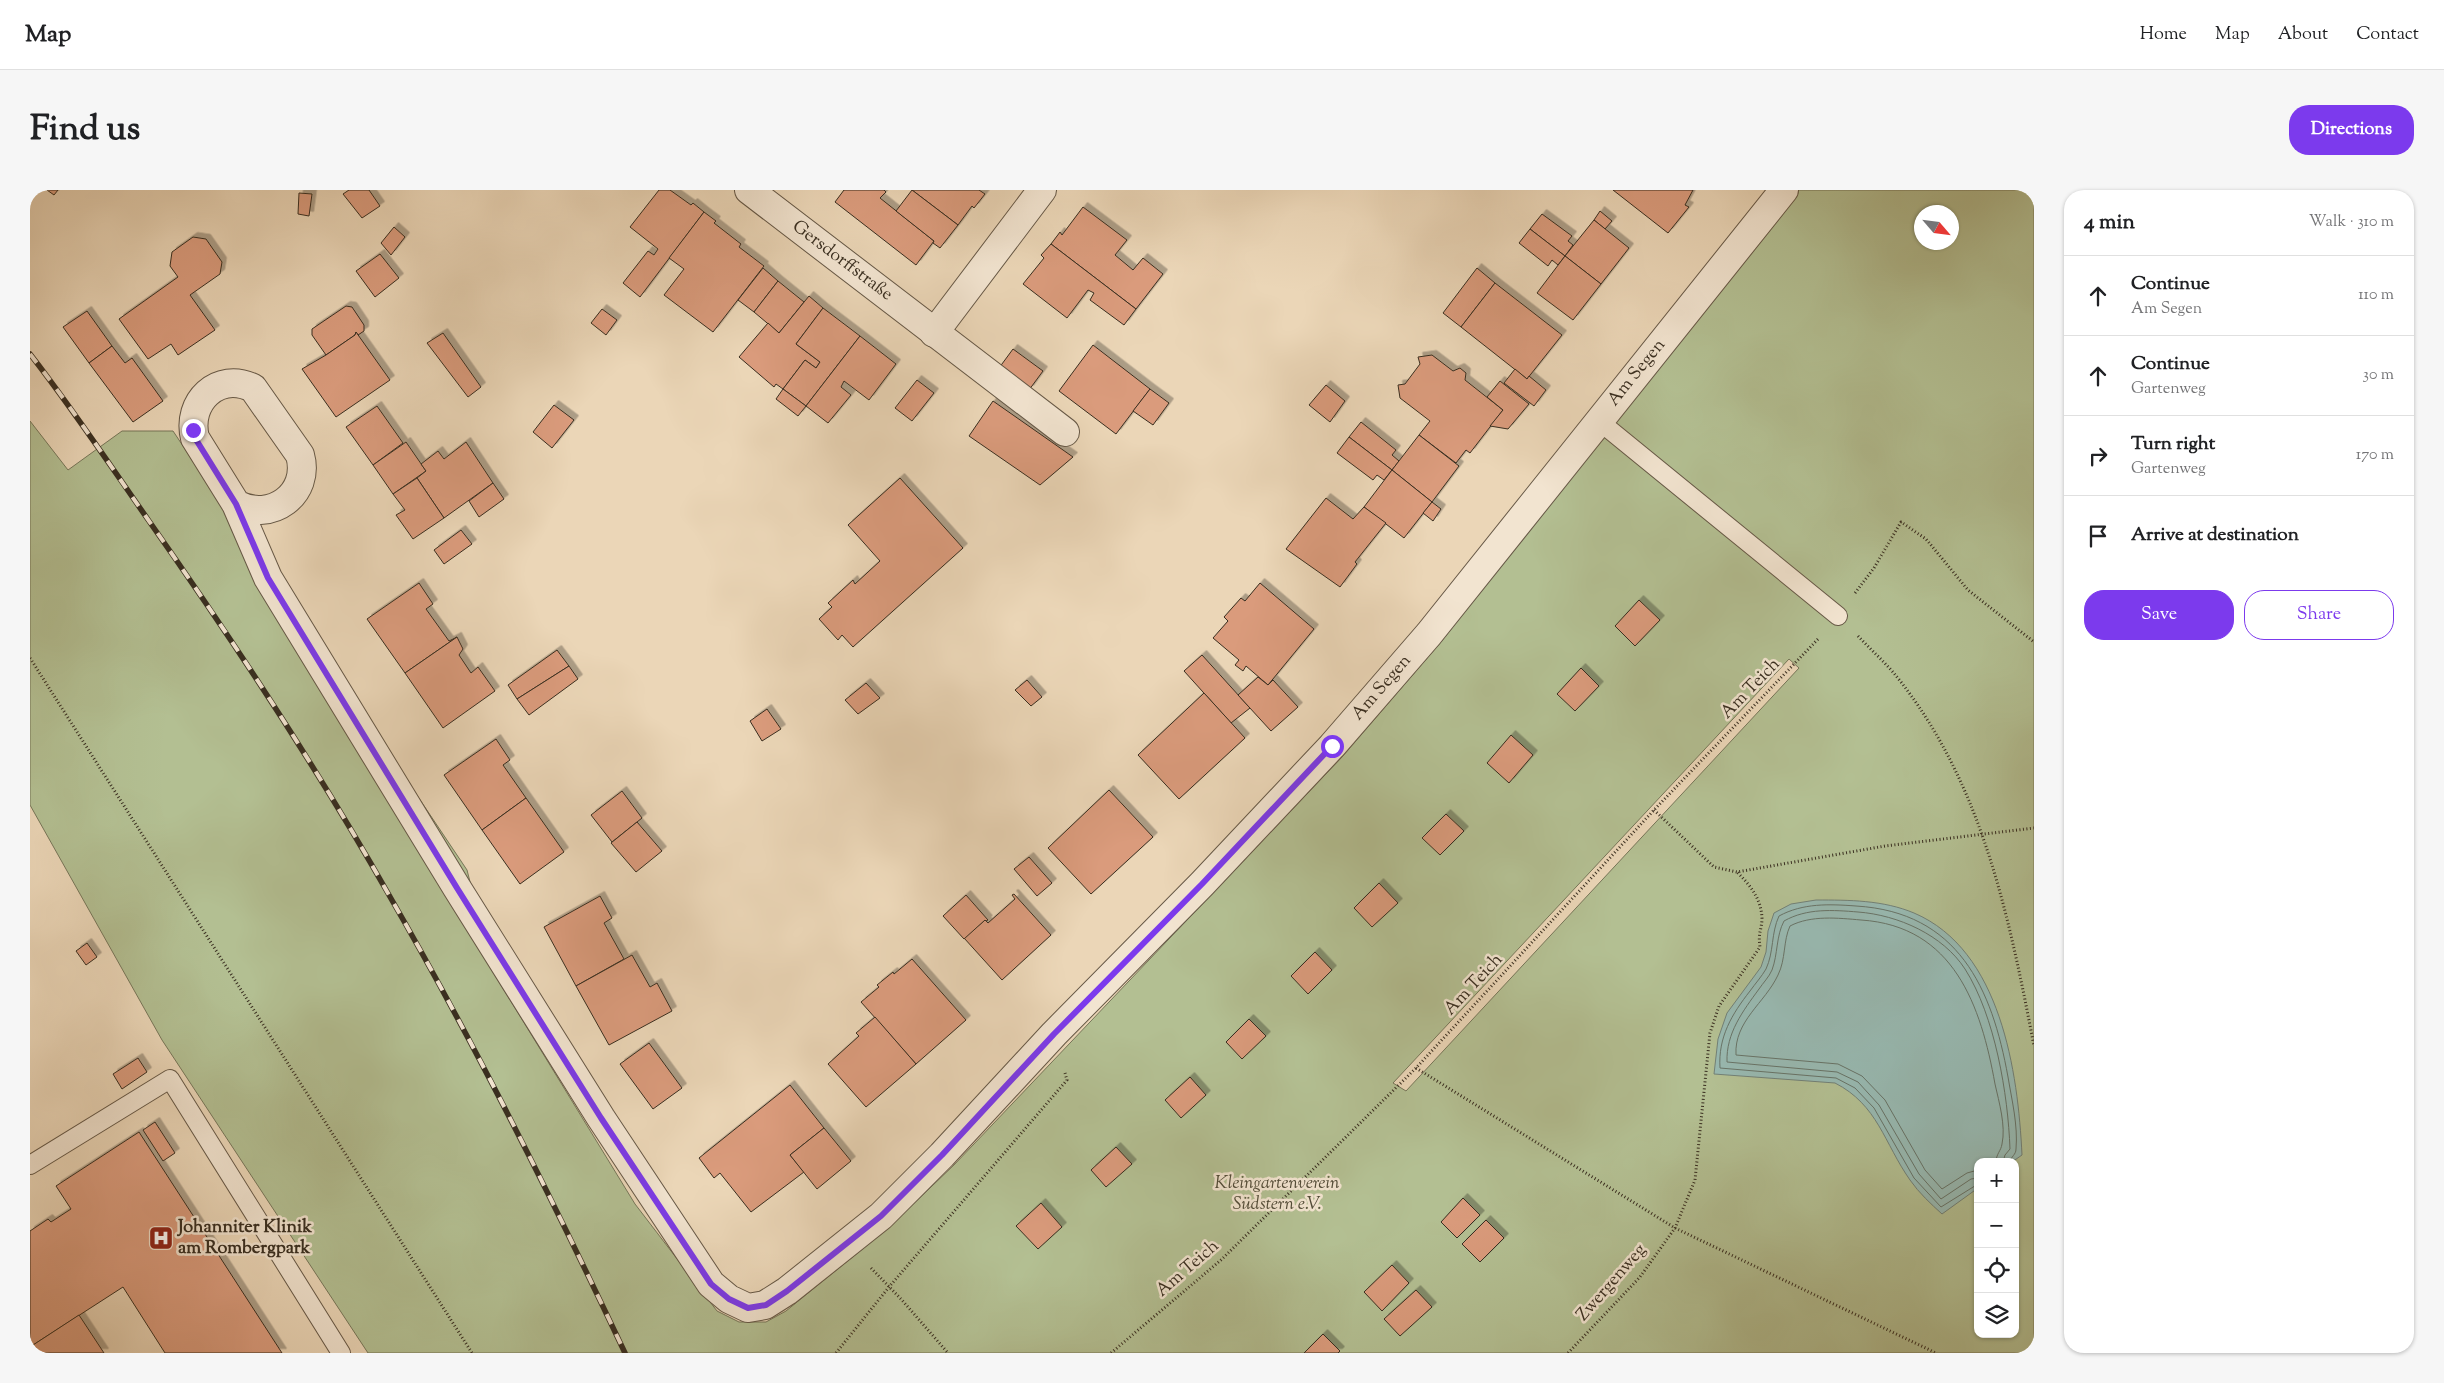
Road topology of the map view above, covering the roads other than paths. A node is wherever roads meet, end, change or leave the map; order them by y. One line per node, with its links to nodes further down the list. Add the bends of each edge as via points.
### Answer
1 (749, 190): 4 (street, Gersdorffstraße)
2 (1042, 190): 4 (street)
3 (1784, 190): 5 (street, Am Segen)
4 (934, 332): 6 (street, Gersdorffstraße)
5 (1599, 421): 7 (street, Am Segen, via 1428,634 1332,746 942,1155 881,1216 787,1291 766,1305 748,1308 729,1299 711,1284 601,1118 268,578); 8 (lane)
6 (1065, 432)
7 (236, 504): 7 (street, via 262,511 282,504 297,489 302,466 300,455 254,388 229,383 216,387 201,398 194,413 193,426 195,438)
8 (1838, 616)
9 (30, 1165): 10 (lane, via 170,1079)
10 (341, 1353)

